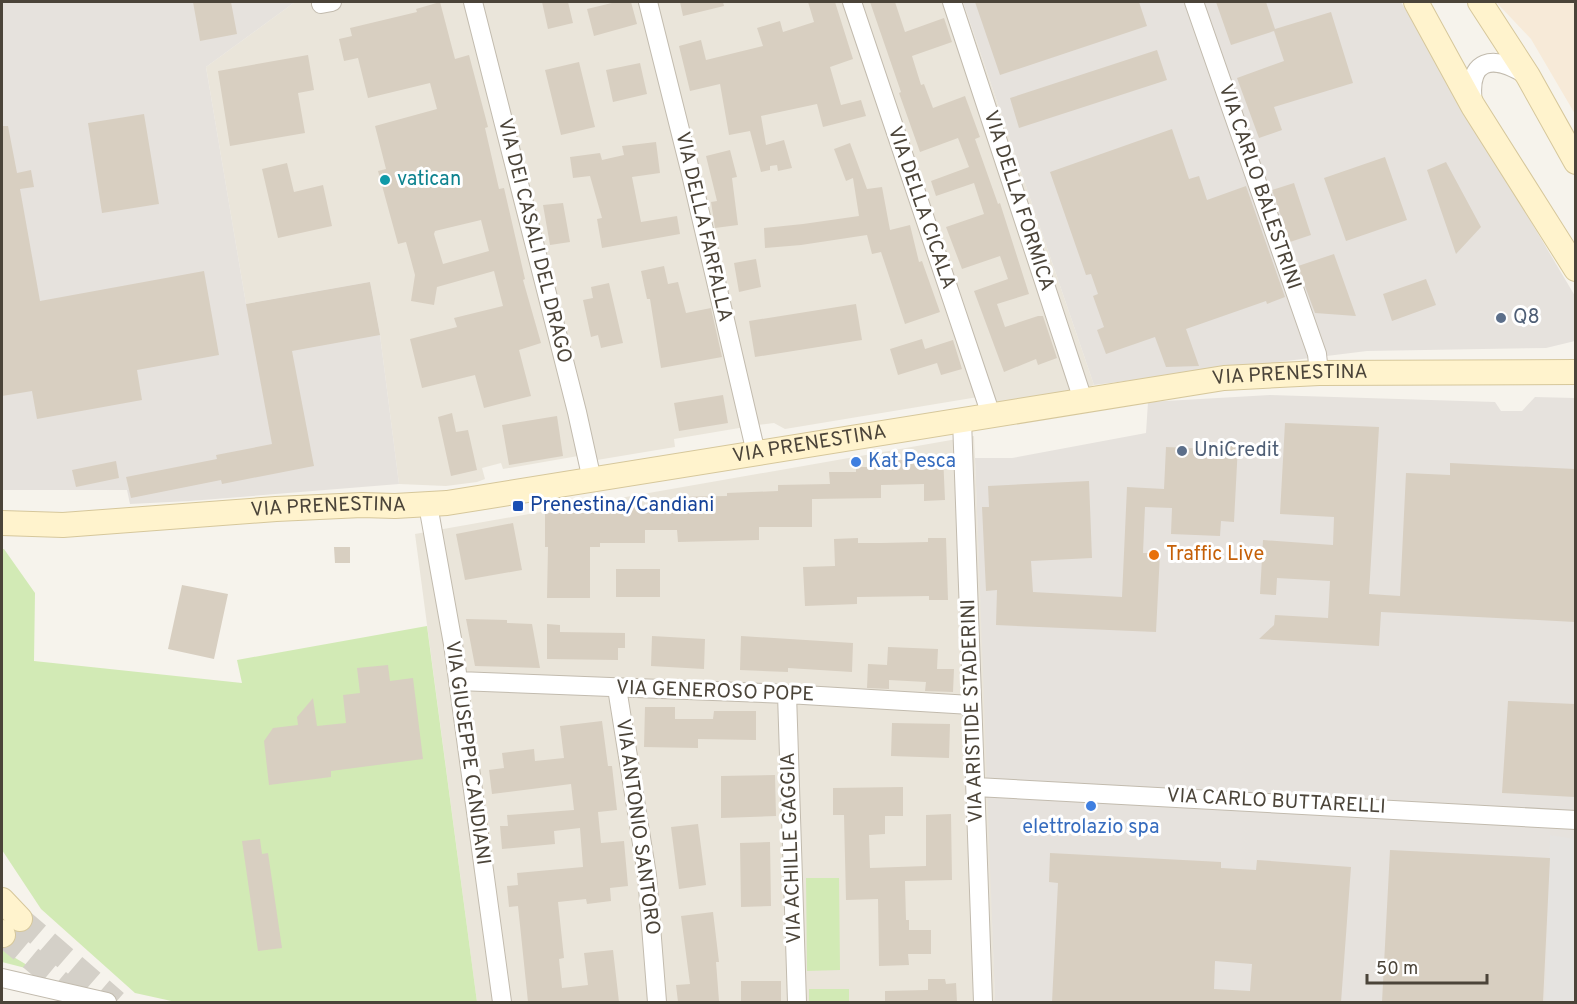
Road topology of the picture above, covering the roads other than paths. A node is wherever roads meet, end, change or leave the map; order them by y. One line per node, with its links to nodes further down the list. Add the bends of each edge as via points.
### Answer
1 (473, 2): 18 (street, VIA DEI CASALI DEL DRAGO)
2 (648, 2): 17 (street, VIA DELLA FARFALLA)
3 (852, 2): 15 (street, VIA DELLA CICALA)
4 (952, 2): 14 (street, VIA DELLA FORMICA)
5 (1194, 2): 13 (street, VIA CARLO BALESTRINI, via 1317,354)
6 (1416, 2): 9 (street)
7 (1480, 2): 8 (street)
8 (1528, 76): 9 (street, via 1500,63 1480,67 1472,78); 10 (street)
9 (1473, 106): 11 (street)
10 (1575, 162)
11 (1575, 269)
12 (1575, 372): 13 (street, VIA PRENESTINA)
13 (1319, 373): 14 (street, VIA PRENESTINA, via 1224,378)
14 (1083, 400): 15 (street, VIA PRENESTINA)
15 (991, 415): 16 (street, VIA PRENESTINA)
16 (962, 420): 17 (street, VIA PRENESTINA); 26 (street, VIA ARISTIDE STADERINI)
17 (756, 453): 18 (street, VIA PRENESTINA)
18 (592, 480): 19 (street, VIA PRENESTINA)
19 (428, 505): 21 (street, VIA PRENESTINA, via 276,509); 23 (street, VIA GIUSEPPE CANDIANI)
20 (2, 523): 21 (street, VIA PRENESTINA)
21 (42, 526): 22 (street, VIA PRENESTINA)
22 (2, 533)
23 (458, 681): 24 (street, VIA GENEROSO POPE); 33 (street, VIA GIUSEPPE CANDIANI)
24 (617, 688): 25 (street, VIA GENEROSO POPE); 34 (street, VIA ANTONIO SANTORO, via 647,875)
25 (787, 694): 26 (street, VIA GENEROSO POPE); 35 (street, VIA ACHILLE GAGGIA)
26 (971, 705): 27 (street, VIA ARISTIDE STADERINI)
27 (976, 787): 28 (street, VIA CARLO BUTTARELLI); 36 (street, VIA ARISTIDE STADERINI)
28 (1575, 820)
29 (2, 900): 30 (street)
30 (8, 929)
31 (2, 978): 32 (street)
32 (107, 1002)
33 (502, 1002)
34 (657, 1002)
35 (797, 1002)
36 (983, 1002)

